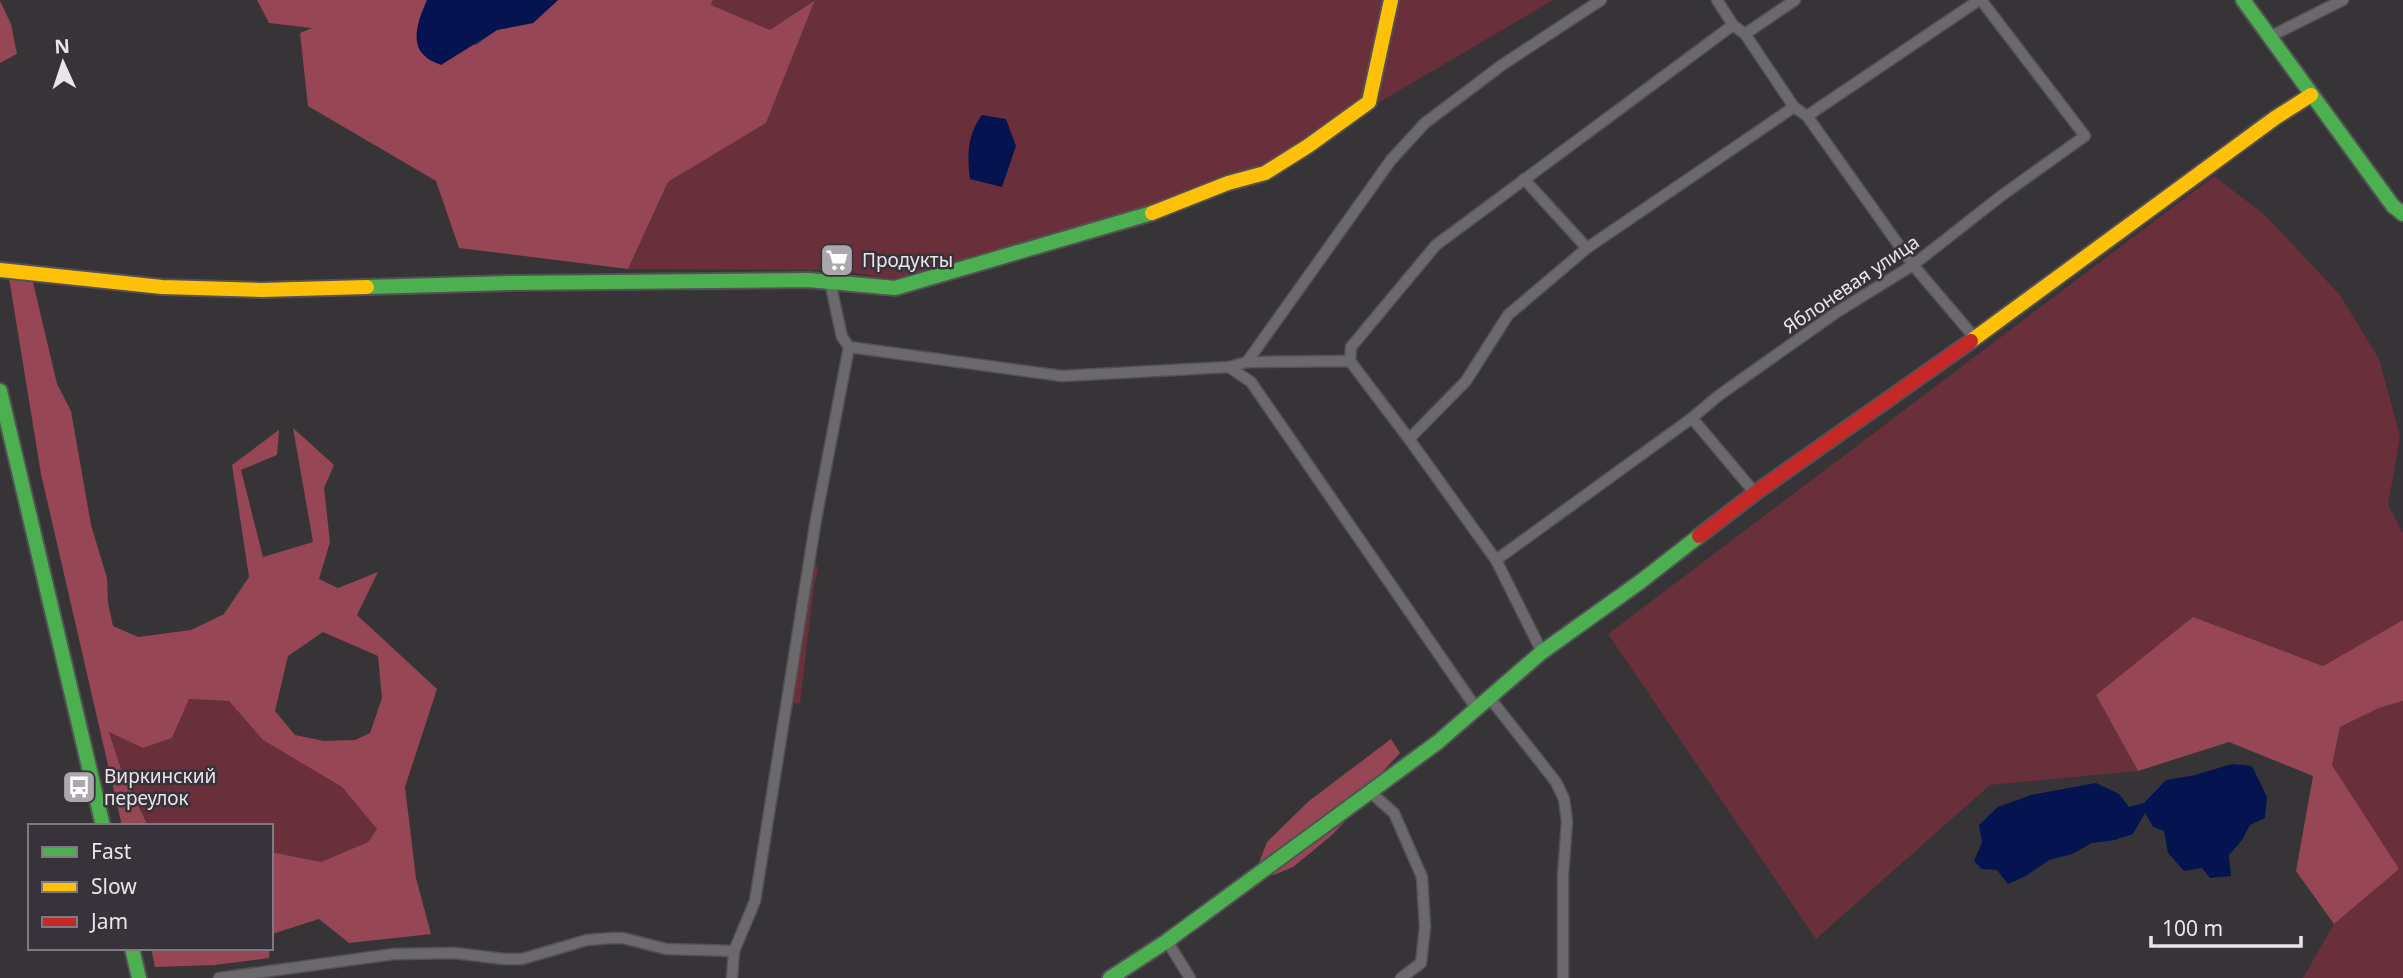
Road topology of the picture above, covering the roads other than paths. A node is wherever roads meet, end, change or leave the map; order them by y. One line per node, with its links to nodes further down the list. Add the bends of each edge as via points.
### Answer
1 (1391, 0): 19 (street, via 1368,102 1265,173 1151,213 895,288)
2 (1601, 0): 23 (street, via 1425,123 1391,160)
3 (1717, 0): 8 (street)
4 (1795, 0): 9 (street)
5 (1980, 0): 13 (street); 17 (street, Яблоневая улица, via 2085,136)
6 (2243, 0): 10 (street)
7 (2343, 0): 10 (street)
8 (1733, 25): 9 (street); 14 (street)
9 (1745, 34): 12 (street)
10 (2269, 37): 11 (street)
11 (2311, 95): 15 (street); 20 (street)
12 (1794, 107): 13 (street); 16 (street)
13 (1807, 116): 17 (street)
14 (1524, 179): 16 (street); 22 (street, via 1436,245 1351,347)
15 (2403, 214)
16 (1587, 248): 27 (street, via 1508,315 1466,381)
17 (1913, 265): 20 (street); 26 (street, Яблоневая улица, via 1837,312)
18 (0, 270): 19 (street, via 162,287 261,290 509,283)
19 (830, 282): 21 (street, via 842,337)
20 (1975, 338): 28 (street)
21 (849, 347): 24 (street, via 1062,376); 37 (street, via 816,519 755,901)
22 (1350, 361): 23 (street); 27 (street)
23 (1247, 362): 24 (street)
24 (1229, 367): 32 (street, via 1251,382)
25 (0, 391): 34 (street)
26 (1692, 418): 28 (street); 29 (street, Яблоневая улица)
27 (1409, 439): 29 (street)
28 (1755, 493): 30 (street)
29 (1496, 560): 30 (street)
30 (1542, 652): 31 (street)
31 (1489, 697): 32 (street); 44 (street, via 1556,782 1564,799)
32 (1476, 708): 33 (street, via 1438,742)
33 (1369, 791): 35 (street); 43 (street, via 1394,813 1422,877 1425,928 1421,963)
34 (103, 824)
35 (1167, 941): 41 (street); 42 (street)
36 (132, 950): 38 (street)
37 (734, 951): 39 (street, via 666,949 613,937 522,958 394,954); 40 (street)
38 (139, 978)
39 (219, 978)
40 (732, 978)
41 (1110, 978)
42 (1190, 978)
43 (1401, 978)
44 (1563, 978)

